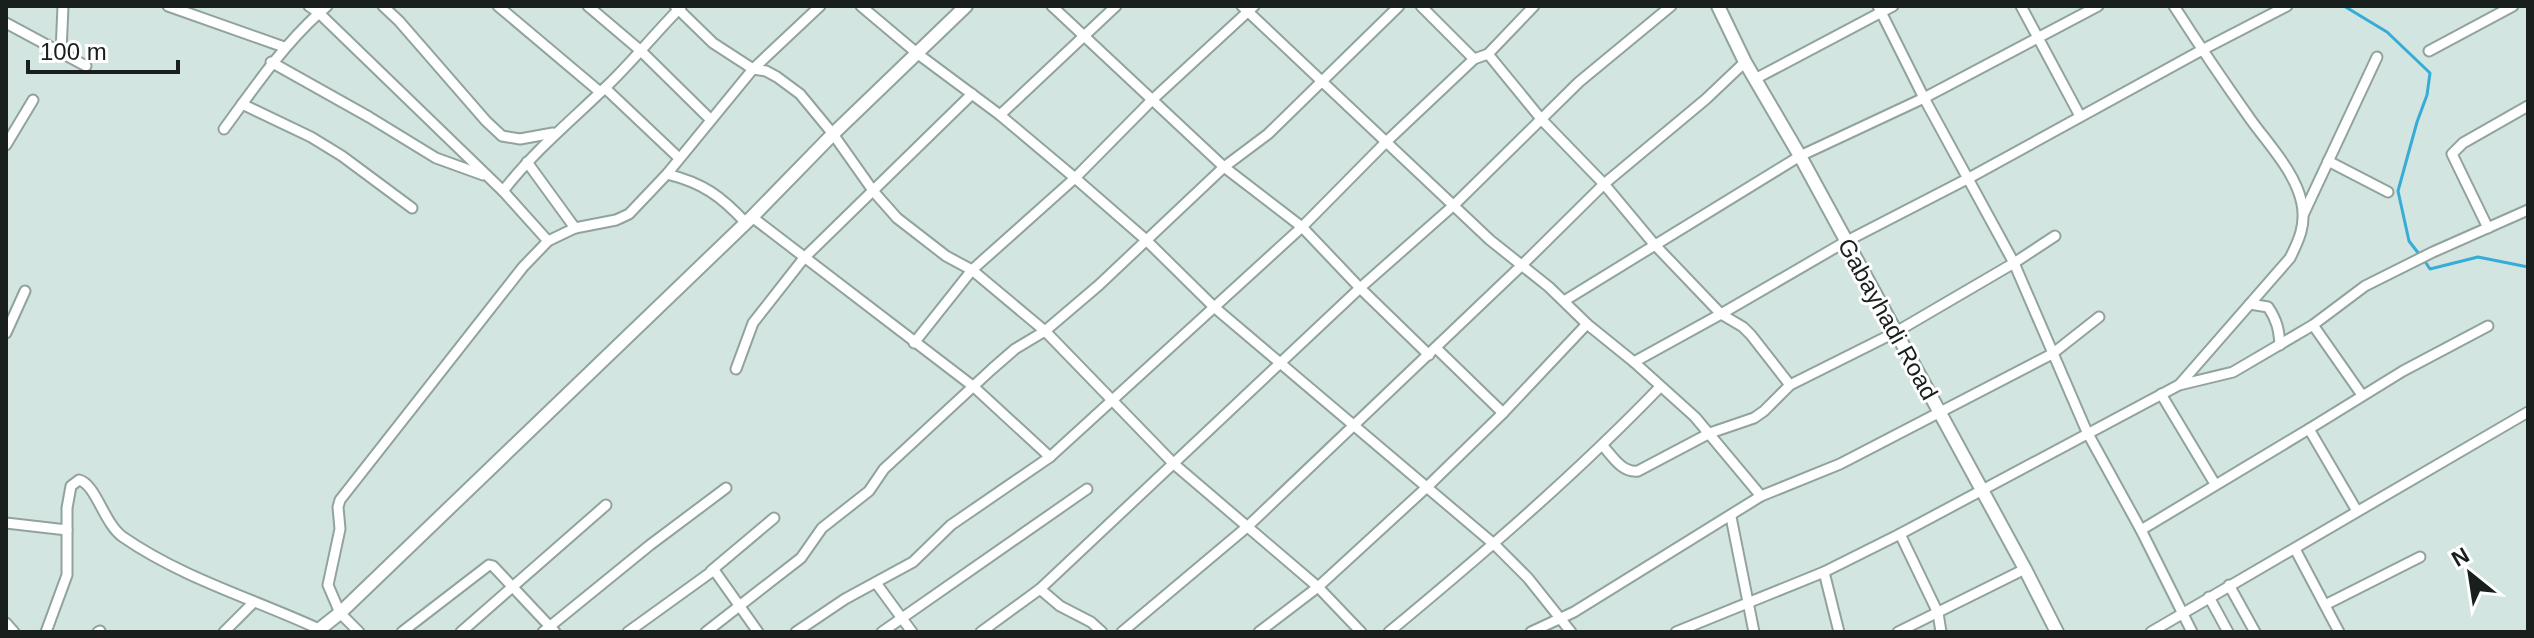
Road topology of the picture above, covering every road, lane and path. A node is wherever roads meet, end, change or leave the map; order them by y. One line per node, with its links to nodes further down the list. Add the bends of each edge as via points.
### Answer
1 (63, 6): 34 (street)
2 (168, 6): 30 (street)
3 (309, 6): 26 (street)
4 (383, 6): 57 (street, via 495,131 520,139)
5 (498, 6): 45 (street)
6 (588, 6): 32 (street)
7 (820, 6): 42 (street)
8 (861, 6): 35 (street)
9 (966, 6): 35 (street)
10 (1052, 6): 28 (street)
11 (1116, 6): 28 (street)
12 (1399, 6): 44 (street)
13 (1421, 6): 38 (street)
14 (1534, 6): 36 (street)
15 (1671, 6): 55 (street)
16 (1718, 6): 40 (street, Gabayhadi Road)
17 (1893, 6): 25 (street)
18 (2021, 6): 29 (street)
19 (2098, 6): 29 (street)
20 (2174, 6): 31 (street)
21 (2287, 6): 31 (street)
22 (2513, 6): 33 (street)
23 (679, 7): 32 (street); 42 (street, via 713,43)
24 (1248, 8): 44 (street); 49 (street)
25 (1879, 9): 43 (street); 47 (street)
26 (323, 10): 30 (street); 67 (street)
27 (6, 23): 34 (street)
28 (1083, 37): 49 (street); 52 (street)
29 (2038, 37): 47 (street); 53 (street)
30 (284, 47): 39 (street)
31 (2202, 50): 53 (street); 77 (street, via 2290,176)
32 (641, 51): 45 (street); 54 (street)
33 (2429, 51)
34 (61, 52): 41 (street)
35 (918, 54): 46 (street); 58 (street)
36 (1488, 54): 38 (street); 55 (street)
37 (2377, 57): 63 (street)
38 (1474, 59): 59 (street)
39 (271, 62): 50 (street); 67 (street, via 436,158)
40 (1745, 62): 43 (street, Gabayhadi Road); 70 (street)
41 (86, 66)
42 (753, 69): 54 (street); 58 (street, via 789,85)
43 (1755, 79): 61 (street, Gabayhadi Road)
44 (1324, 82): 59 (street); 65 (street)
45 (603, 90): 57 (street); 62 (street)
46 (972, 94): 52 (street); 72 (street)
47 (1924, 98): 61 (street); 69 (street)
48 (33, 100): 60 (street)
49 (1152, 100): 65 (street); 68 (street)
50 (242, 104): 56 (street); 75 (street, via 311,137)
51 (2528, 106): 81 (street, via 2452,154)
52 (1000, 115): 68 (street)
53 (2080, 116): 69 (street)
54 (710, 119): 62 (street)
55 (1542, 120): 70 (street); 74 (street)
56 (224, 129)
57 (554, 133): 64 (street)
58 (833, 134): 72 (street); 78 (street)
59 (1386, 142): 74 (street); 79 (street)
60 (6, 145)
61 (1800, 156): 85 (street, Gabayhadi Road); 86 (street)
62 (679, 158): 66 (street)
63 (2328, 161): 73 (street); 77 (street)
64 (527, 162): 71 (street); 80 (street)
65 (1224, 167): 79 (street); 83 (street)
66 (667, 174): 78 (street, via 702,185); 80 (street, via 623,218)
67 (485, 176): 71 (street)
68 (1075, 178): 83 (street); 90 (street)
69 (1969, 178): 85 (street); 88 (street)
70 (1604, 184): 86 (street); 89 (street)
71 (503, 191): 84 (street)
72 (874, 192): 87 (street); 90 (street, via 920,238)
73 (2388, 192)
74 (1454, 205): 89 (street); 91 (street)
75 (412, 208)
76 (2528, 210): 81 (street)
77 (2303, 214): 94 (street, via 2290,258)
78 (749, 220): 87 (street); 159 (street)
79 (1302, 227): 91 (street); 95 (street)
80 (575, 228): 84 (street)
81 (2488, 228): 99 (street, via 2365,286)
82 (2055, 236): 88 (street)
83 (1145, 239): 95 (street); 101 (street)
84 (548, 241): 159 (street, via 338,503 340,529 328,580)
85 (1845, 242): 96 (street); 102 (street, Gabayhadi Road)
86 (1654, 244): 93 (street); 96 (street)
87 (804, 258): 104 (street); 110 (street, via 753,323)
88 (2014, 263): 102 (street); 107 (street)
89 (1521, 266): 93 (street); 106 (street)
90 (972, 270): 101 (street); 104 (street)
91 (1360, 288): 106 (street); 109 (street)
92 (25, 291): 103 (street)
93 (1564, 301): 98 (street)
94 (2250, 304): 105 (street, via 2268,307 2279,327); 112 (street)
95 (1214, 307): 109 (street); 117 (street)
96 (1721, 314): 108 (street); 111 (street, via 1751,335)
97 (2099, 317): 107 (street)
98 (1587, 324): 108 (street); 119 (street)
99 (2313, 325): 105 (street); 116 (street)
100 (2488, 326): 116 (street)
101 (1045, 331): 113 (street, via 1015,349); 117 (street)
102 (1896, 332): 111 (street); 120 (street, Gabayhadi Road)
103 (6, 333)
104 (914, 343): 113 (street)
105 (2280, 345): 112 (street, via 2233,372)
106 (1432, 351): 119 (street); 121 (street)
107 (2052, 354): 120 (street); 123 (street)
108 (1634, 362): 114 (street)
109 (1280, 363): 121 (street); 127 (street)
110 (736, 369)
111 (1790, 385): 124 (street, via 1754,418)
112 (2179, 385): 115 (street)
113 (974, 387): 126 (street); 158 (street, via 884,469 869,491 822,528 801,558)
114 (1660, 387): 124 (street); 125 (street)
115 (2161, 394): 123 (street); 128 (street)
116 (2362, 395): 122 (street)
117 (1112, 402): 126 (street); 127 (street)
118 (2528, 412): 135 (street)
119 (1503, 413): 129 (street)
120 (1940, 413): 132 (street, Gabayhadi Road); 133 (street, via 1840,464)
121 (1355, 426): 129 (street); 139 (street)
122 (2309, 429): 128 (street); 135 (street)
123 (2087, 432): 132 (street); 141 (street)
124 (1710, 433): 125 (street, via 1630,472); 133 (street)
125 (1603, 446): 143 (street)
126 (1050, 457): 149 (street, via 951,525 913,562)
127 (1174, 464): 139 (street); 153 (street)
128 (2215, 484): 141 (street)
129 (1427, 487): 143 (street); 152 (street)
130 (726, 488): 166 (street)
131 (1087, 489): 162 (street)
132 (1982, 491): 142 (street); 146 (street, Gabayhadi Road)
133 (1761, 496): 136 (street)
134 (606, 505): 150 (street)
135 (2357, 511): 144 (street)
136 (1731, 517): 156 (street); 163 (street)
137 (774, 518): 147 (street)
138 (6, 523): 140 (street)
139 (1247, 527): 152 (street); 181 (street)
140 (67, 530): 155 (street, via 71,486 82,480 122,536 171,565); 168 (street, via 67,575)
141 (2141, 530): 161 (street)
142 (1900, 534): 148 (street); 160 (street)
143 (1495, 545): 163 (street); 184 (street)
144 (2295, 549): 151 (street); 157 (street)
145 (2420, 557): 157 (street)
146 (2025, 569): 160 (street); 192 (street, Gabayhadi Road)
147 (711, 571): 158 (street); 173 (street)
148 (1824, 572): 156 (street); 189 (street)
149 (876, 583): 162 (street); 176 (street)
150 (512, 585): 166 (street); 171 (street, via 493,566 485,567); 172 (street)
151 (2229, 585): 154 (street); 196 (street)
152 (1318, 587): 182 (street); 183 (street)
153 (1040, 589): 179 (street); 180 (street)
154 (2209, 597): 161 (street); 195 (street)
155 (254, 602): 165 (street); 169 (street)
156 (1747, 602): 187 (street); 188 (street)
157 (2325, 605): 197 (street)
158 (739, 606): 174 (street); 175 (street)
159 (340, 613): 165 (street); 170 (street)
160 (1938, 613): 190 (street); 191 (street)
161 (2182, 614): 193 (street); 194 (street)
162 (902, 618): 177 (street); 178 (street)
163 (1561, 619): 185 (street); 186 (street)
164 (6, 623): 167 (street)
165 (318, 630)
166 (549, 630)
167 (14, 632)
168 (46, 632)
169 (224, 632)
170 (359, 632)
171 (402, 632)
172 (461, 632)
173 (628, 632)
174 (706, 632)
175 (758, 632)
176 (796, 632)
177 (882, 632)
178 (912, 632)
179 (981, 632)
180 (1102, 632)
181 (1122, 632)
182 (1259, 632)
183 (1361, 632)
184 (1389, 632)
185 (1531, 632)
186 (1571, 632)
187 (1676, 632)
188 (1754, 632)
189 (1839, 632)
190 (1898, 632)
191 (1941, 632)
192 (2057, 632)
193 (2151, 632)
194 (2192, 632)
195 (2228, 632)
196 (2255, 632)
197 (2339, 632)

